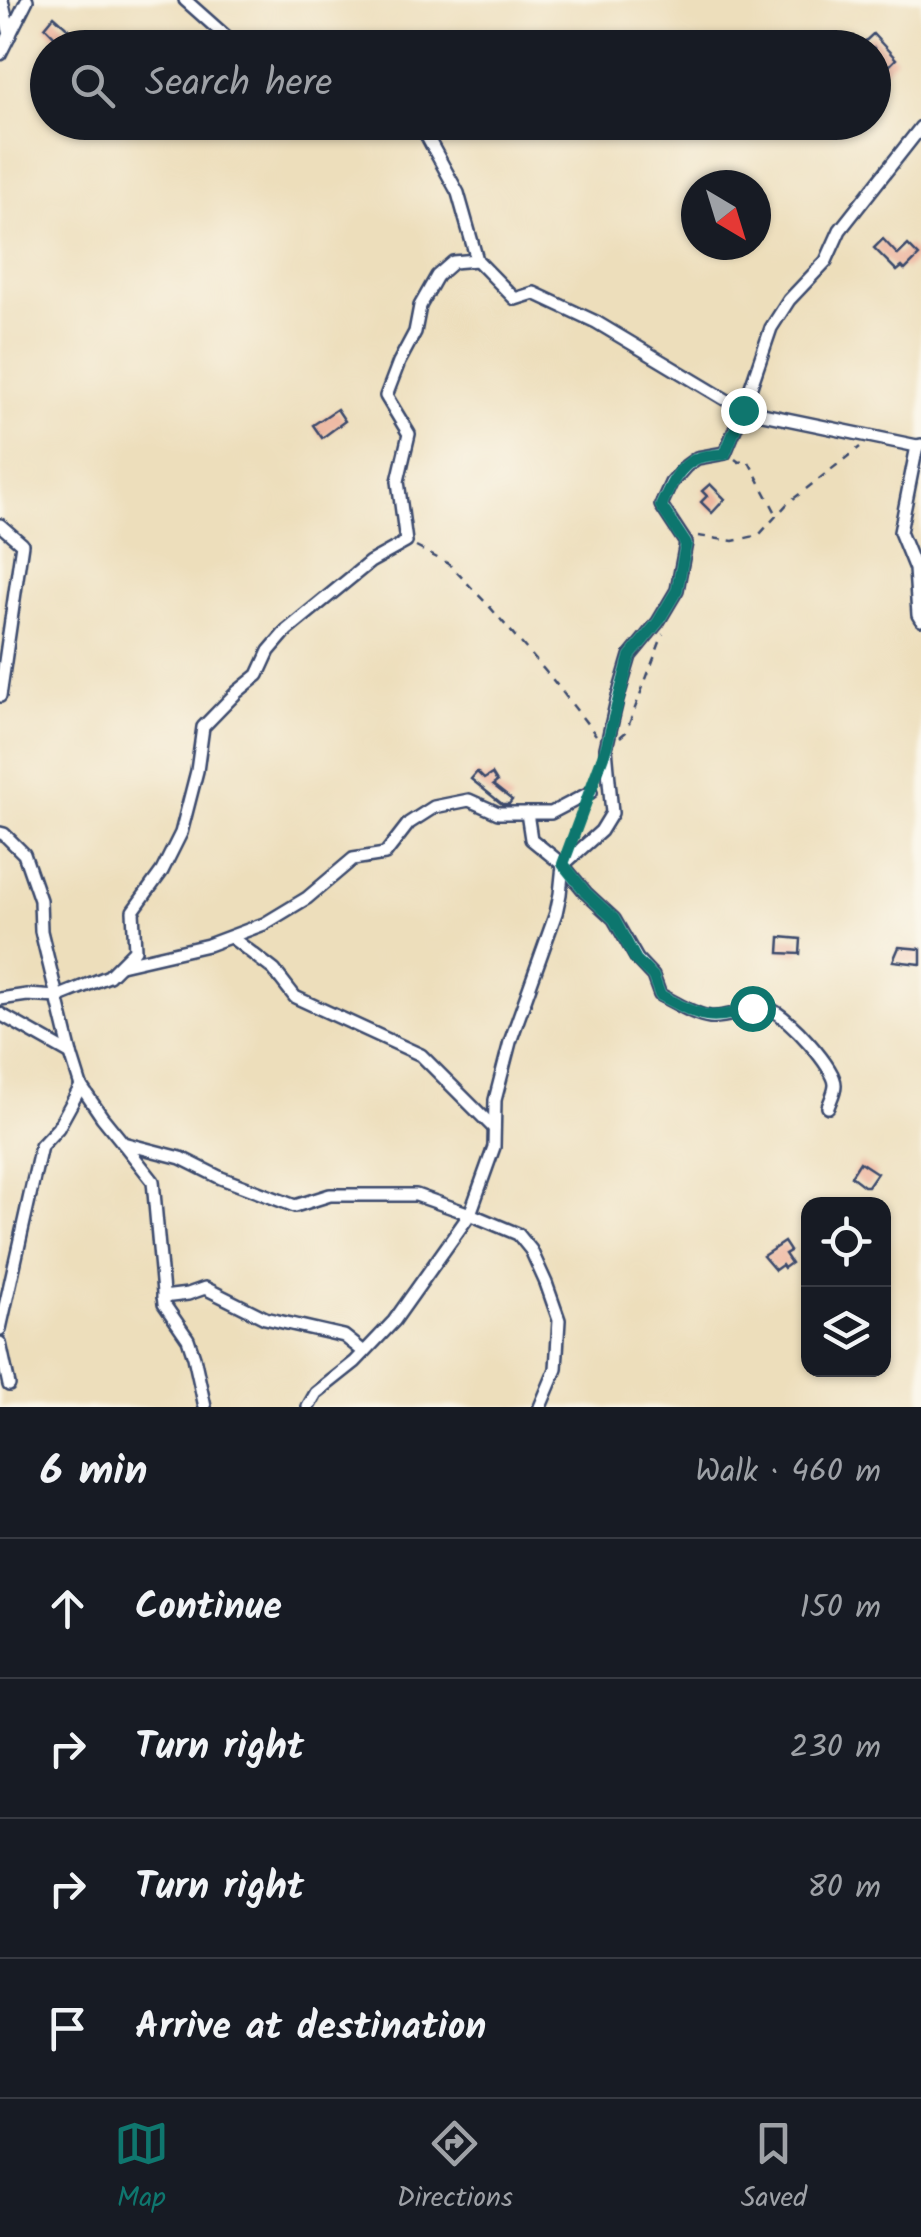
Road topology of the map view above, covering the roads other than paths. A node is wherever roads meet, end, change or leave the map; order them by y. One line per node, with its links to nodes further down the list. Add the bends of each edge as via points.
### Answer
1 (2, 0): 5 (street)
2 (27, 0): 5 (street)
3 (184, 0): 4 (street)
4 (218, 30)
5 (10, 35): 6 (street)
6 (0, 54)
7 (921, 126): 10 (street, via 771,328)
8 (429, 140): 9 (street, via 458,193)
9 (477, 260): 10 (street, via 515,299 534,293 596,322); 20 (street, via 453,262 437,276 386,396 409,434 398,482 406,542 370,562 286,630 258,675 203,727 181,833 133,911 135,950)
10 (743, 410): 11 (street); 18 (street, via 725,454 697,458 671,482 661,506 686,544 677,590 630,656 606,748 612,813 601,832)
11 (919, 445): 13 (street, via 900,532 915,569)
12 (0, 525): 14 (street, via 22,544)
13 (921, 620)
14 (0, 696)
15 (590, 792): 16 (street, via 551,813)
16 (527, 813): 18 (street, via 532,839); 19 (street, via 498,812 469,800 434,807 409,823 385,854 353,858 308,898)
17 (0, 833): 21 (street, via 24,854 40,900)
18 (563, 864): 26 (street, via 614,919 660,995 708,1017 752,1008 788,1021 834,1077); 27 (street, via 556,914 495,1100)
19 (231, 936): 20 (street); 27 (street, via 274,970 295,997 421,1055)
20 (120, 965): 21 (street, via 110,976)
21 (57, 997): 22 (street); 24 (street)
22 (0, 1000)
23 (0, 1014): 24 (street)
24 (71, 1054): 25 (street)
25 (81, 1086): 28 (street); 31 (street, via 41,1146)
26 (828, 1107)
27 (494, 1128): 29 (street, via 494,1147)
28 (123, 1143): 29 (street, via 181,1158 295,1206 330,1195 416,1196); 30 (street, via 153,1181)
29 (470, 1214): 33 (street); 37 (street, via 518,1234 546,1282 558,1320 556,1370)
30 (163, 1297): 33 (street, via 205,1288 265,1318 344,1336); 35 (street, via 188,1339)
31 (0, 1329)
32 (0, 1343): 34 (street)
33 (364, 1352): 36 (street)
34 (9, 1384)
35 (205, 1407)
36 (308, 1407)
37 (540, 1407)

